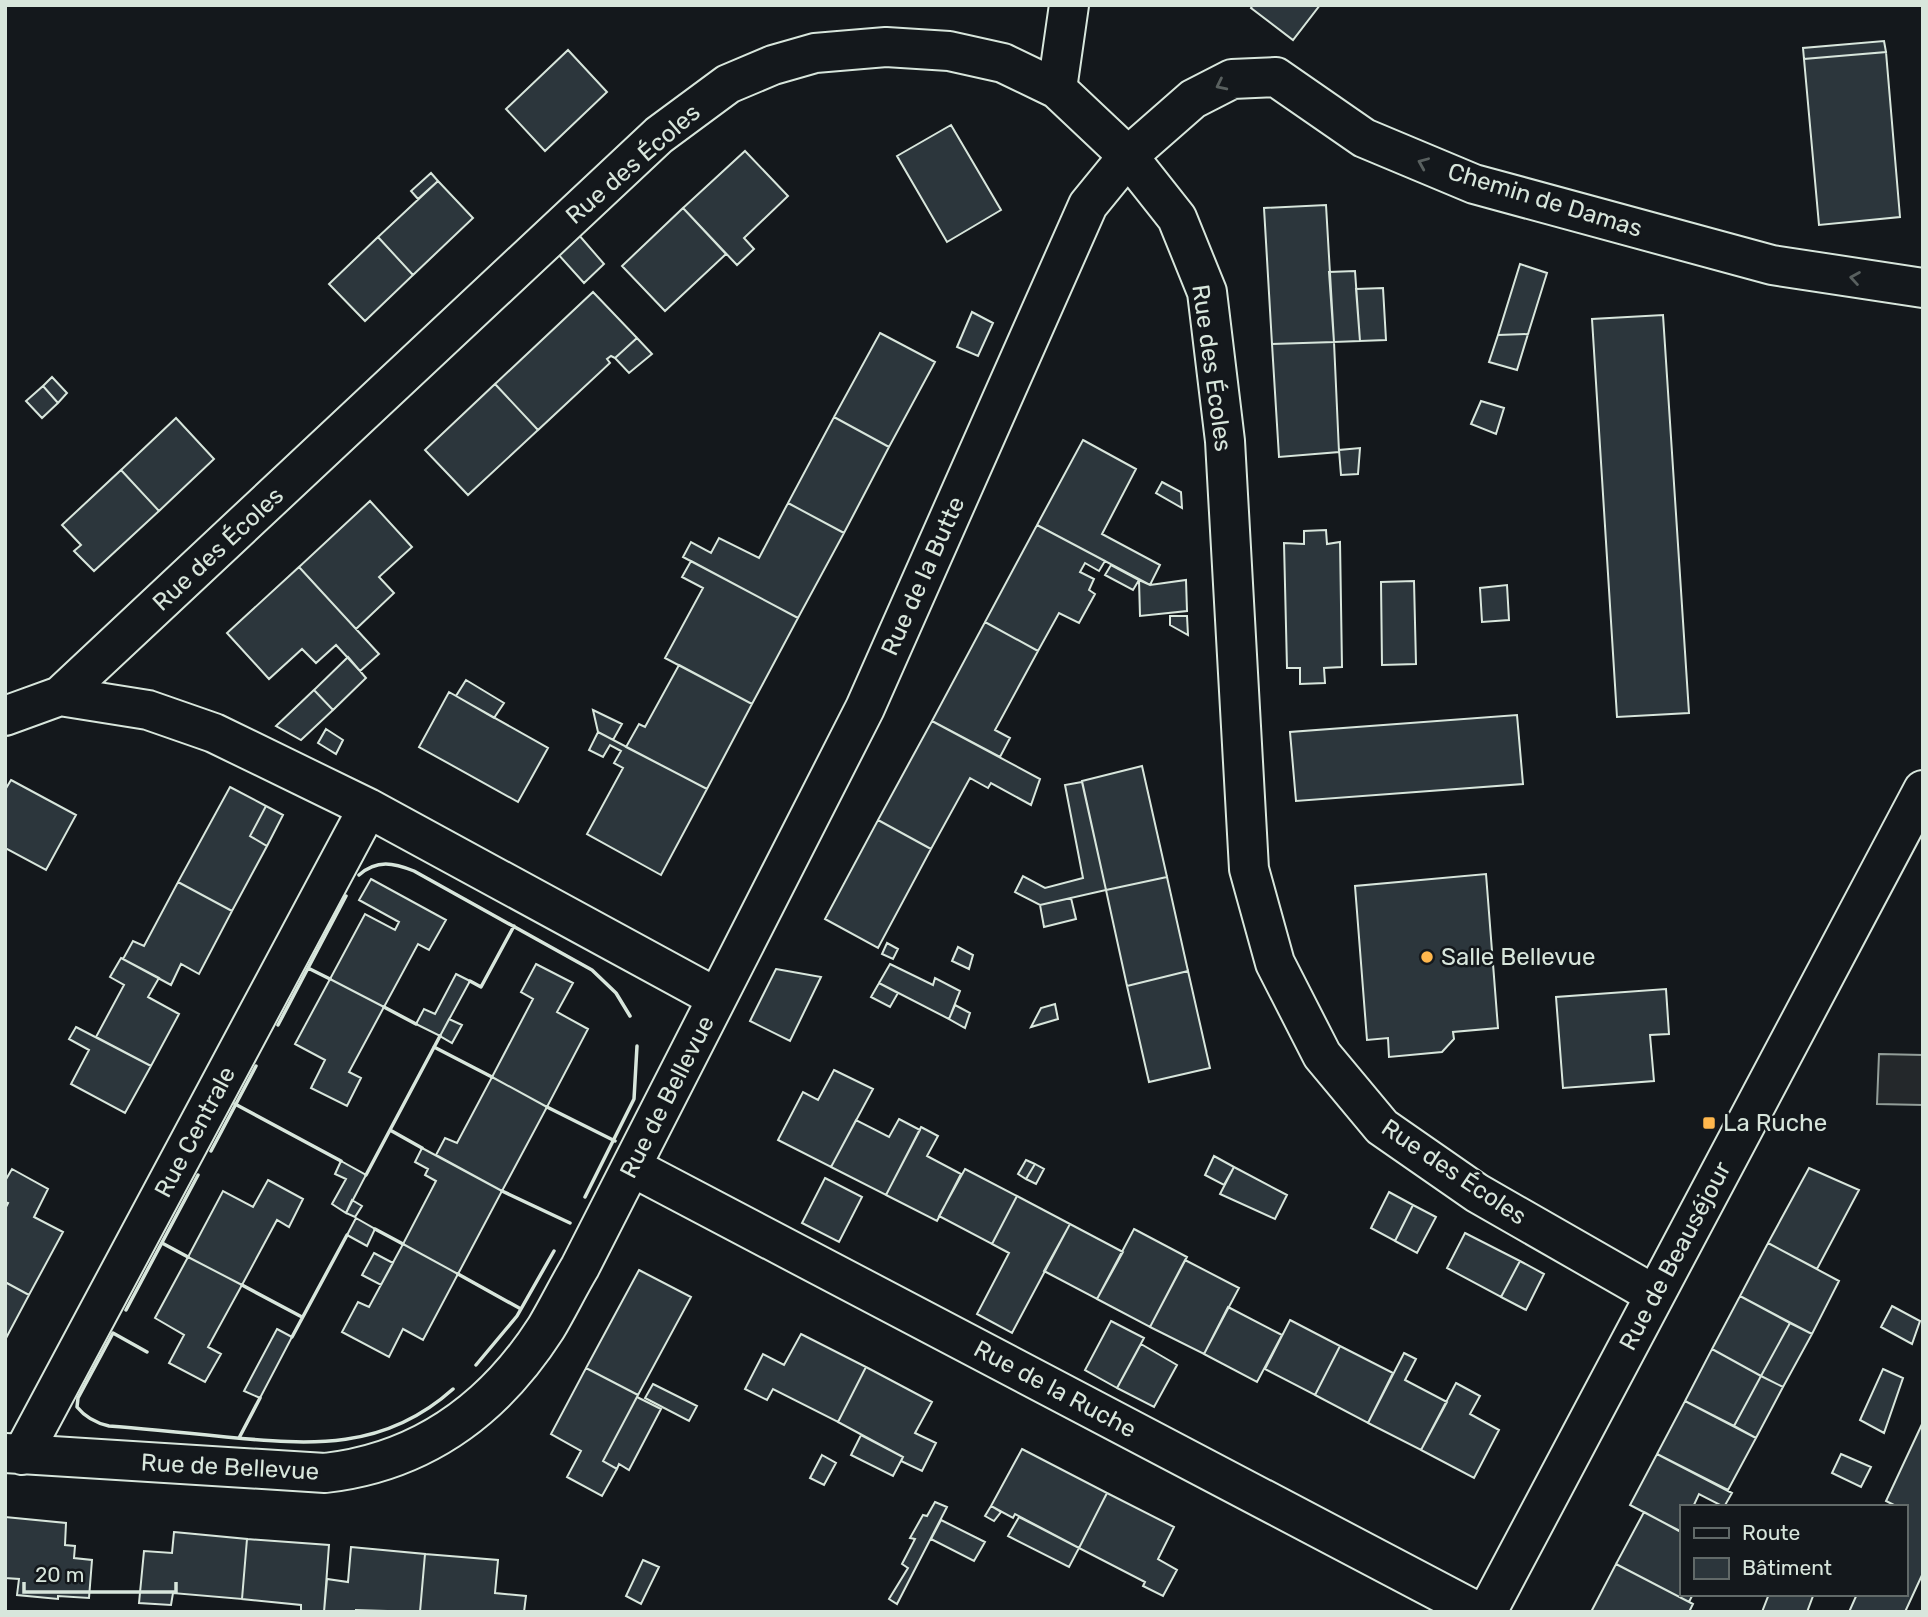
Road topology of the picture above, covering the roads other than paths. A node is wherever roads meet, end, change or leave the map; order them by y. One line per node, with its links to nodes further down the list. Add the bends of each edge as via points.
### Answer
1 (1069, 5): 2 (street)
2 (1057, 89): 3 (street, Rue des Écoles); 5 (street, Rue des Écoles, via 1003,63 949,51 886,47 815,53 728,84 659,135)
3 (1128, 156): 4 (street, Chemin de Damas, one-way to 3, via 1772,265 1474,184 1364,138 1276,77 1232,79 1193,99); 9 (street, Rue de la Butte, via 1088,205 865,708); 11 (street, Rue des Écoles, via 1177,218 1207,292 1225,441 1249,869 1275,962 1322,1055 1382,1127 1477,1193)
4 (1923, 288)
5 (60, 696): 6 (street, Rue de Bellevue); 8 (street, Rue de Bellevue, via 148,710 215,733)
6 (5, 716)
7 (1923, 790): 11 (street, Rue de Beauséjour)
8 (368, 808): 9 (street, Rue de Bellevue); 12 (street, Rue Centrale)
9 (717, 998): 10 (street, Rue de Bellevue)
10 (632, 1167): 12 (street, Rue de Bellevue, via 545,1328 511,1375 471,1413 421,1446 360,1469 326,1473); 13 (street, Rue de la Ruche)
11 (1655, 1295): 14 (street, Rue de Beauséjour)
12 (14, 1454)
13 (1478, 1612)
14 (1487, 1612)

